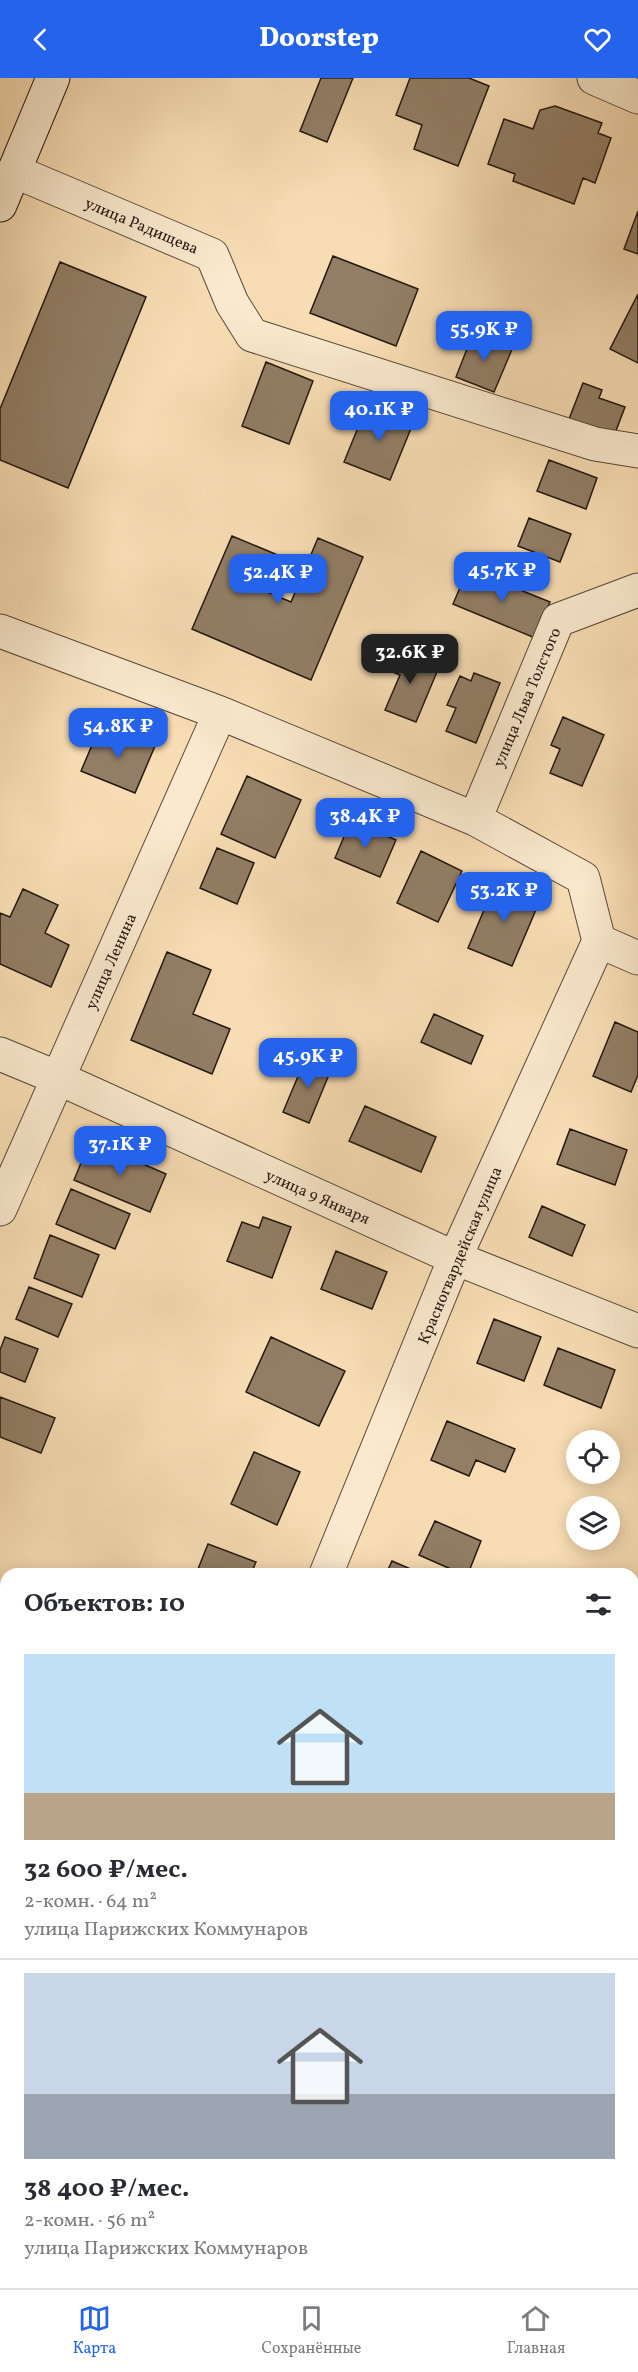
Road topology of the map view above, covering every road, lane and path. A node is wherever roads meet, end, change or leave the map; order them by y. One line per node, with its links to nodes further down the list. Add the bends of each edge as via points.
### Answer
1 (53, 78): 4 (street)
2 (594, 78): 3 (street)
3 (638, 97)
4 (14, 171): 5 (street); 6 (street, улица Радищева, via 212,255 232,303 252,335 595,444)
5 (0, 205)
6 (638, 451)
7 (638, 590): 10 (street, улица Льва Толстого, via 558,620)
8 (0, 631): 9 (street)
9 (220, 713): 10 (street); 14 (street, улица Ленина)
10 (475, 819): 11 (street, via 583,878)
11 (599, 941): 12 (street); 16 (street, Красногвардейская улица)
12 (638, 958)
13 (0, 1054): 14 (street, улица 9 Января)
14 (58, 1078): 15 (street, улица Ленина); 16 (street, улица 9 Января)
15 (0, 1209)
16 (455, 1258): 17 (street, улица 9 Января); 18 (street, Красногвардейская улица)
17 (638, 1331)
18 (328, 1568)

